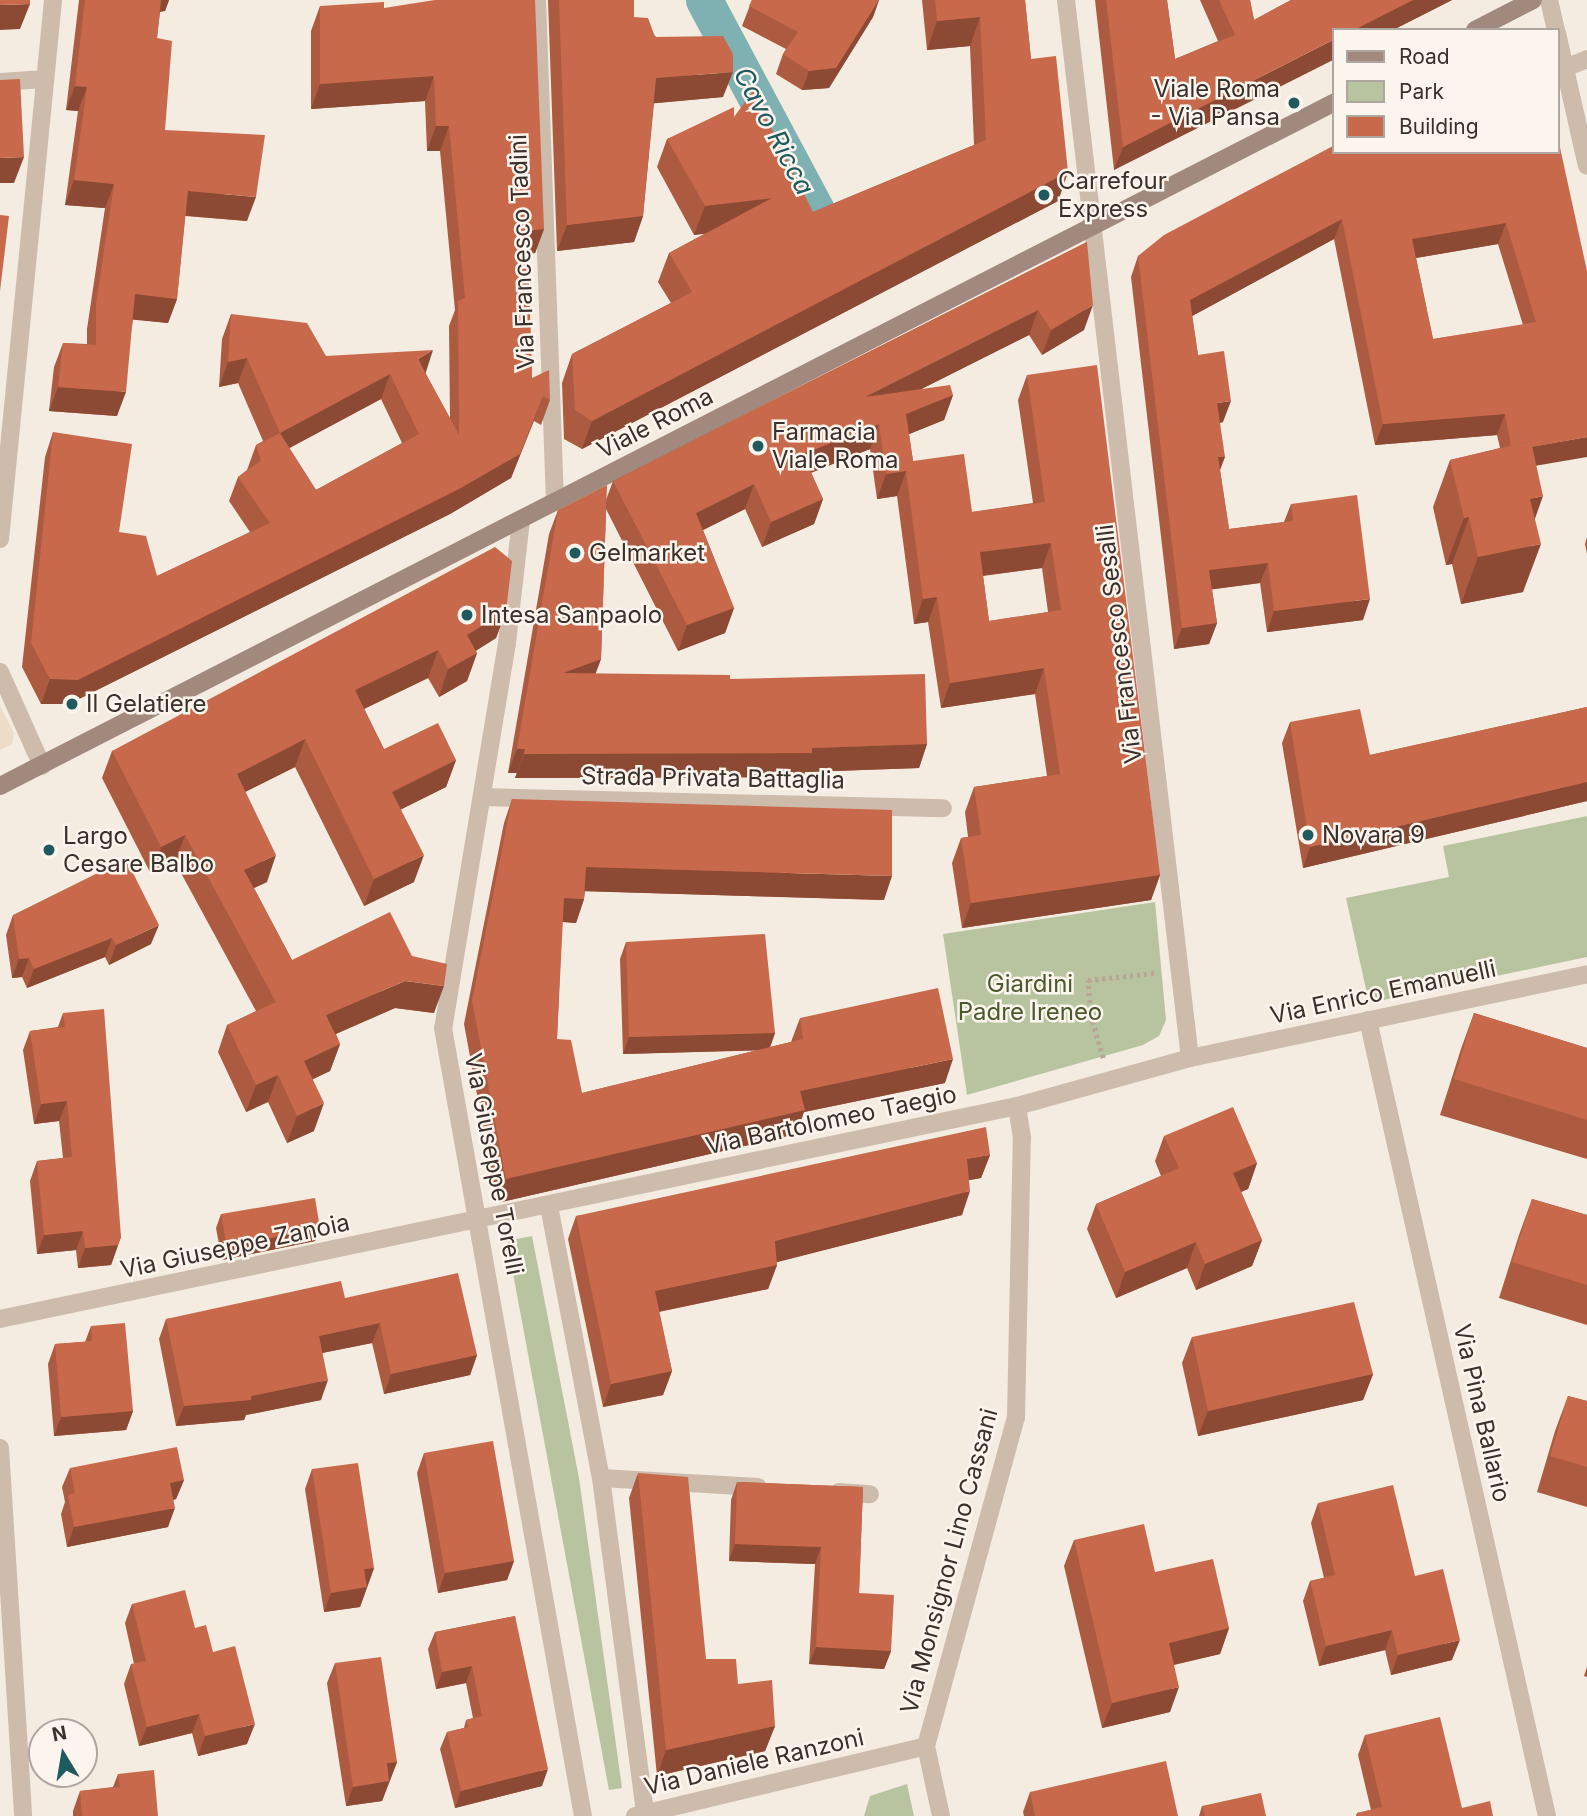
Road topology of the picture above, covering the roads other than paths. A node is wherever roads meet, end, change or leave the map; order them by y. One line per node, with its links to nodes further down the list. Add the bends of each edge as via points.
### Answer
1 (53, 0): 11 (street)
2 (537, 0): 16 (street, Via Francesco Tadini)
3 (1066, 0): 15 (street, Via Francesco Sesalli)
4 (1533, 0): 6 (street)
5 (1549, 0): 7 (street)
6 (1479, 28)
7 (1556, 28)
8 (1559, 41): 10 (street)
9 (1587, 59): 10 (street)
10 (1565, 68): 14 (street)
11 (45, 79): 12 (street); 18 (street)
12 (0, 82)
13 (1332, 104): 15 (street, Viale Roma)
14 (1587, 166)
15 (1095, 225): 16 (street, Viale Roma); 26 (street, Via Francesco Sesalli)
16 (555, 502): 17 (street, Viale Roma)
17 (521, 520): 20 (street, Viale Roma); 22 (street, Via Giuseppe Torelli, via 508,643)
18 (0, 539)
19 (0, 672): 20 (street)
20 (42, 765): 21 (street, Viale Roma)
21 (0, 786)
22 (482, 797): 23 (street, Strada Privata Battaglia); 29 (street, Via Giuseppe Torelli, via 443,1028)
23 (943, 808)
24 (1587, 974): 25 (street, Via Enrico Emanuelli)
25 (1368, 1020): 26 (street, Via Enrico Emanuelli); 41 (street, Via Pina Ballario)
26 (1190, 1058): 27 (street, Via Bartolomeo Taegio)
27 (1017, 1106): 28 (street, Via Bartolomeo Taegio); 36 (street, Via Monsignor Lino Cassani, via 1022,1138 1016,1417)
28 (549, 1206): 29 (street, Via Bartolomeo Taegio); 32 (street, Via Giuseppe Torelli)
29 (481, 1221): 30 (street, Via Giuseppe Zanoia); 39 (street, Via Giuseppe Torelli)
30 (0, 1319)
31 (0, 1448): 38 (street)
32 (601, 1478): 33 (street); 37 (street, Via Giuseppe Torelli)
33 (776, 1488)
34 (816, 1490): 35 (street)
35 (870, 1494)
36 (926, 1746): 37 (street, Via Daniele Ranzoni); 40 (street, Via Monsignor Lino Cassani)
37 (640, 1815)
38 (23, 1816)
39 (583, 1816)
40 (941, 1816)
41 (1548, 1816)

